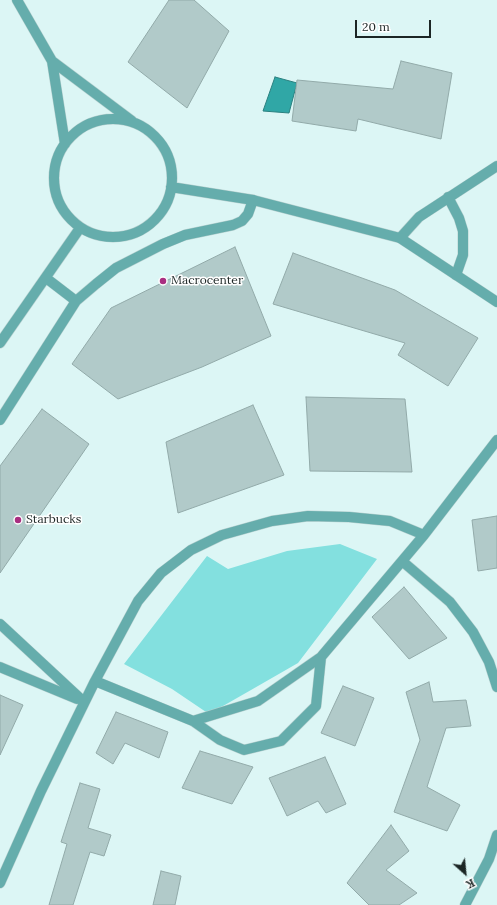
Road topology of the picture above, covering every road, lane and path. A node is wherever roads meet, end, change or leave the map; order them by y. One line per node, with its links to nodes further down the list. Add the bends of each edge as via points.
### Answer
1 (17, 0): 2 (street)
2 (52, 61): 3 (street); 4 (street)
3 (135, 123): 4 (street, via 115,119 96,122 79,130); 6 (street, via 152,134 164,149 171,167)
4 (65, 144): 9 (street, via 56,160 53,179 57,198 66,215)
5 (497, 166): 7 (street)
6 (171, 187): 8 (street); 9 (street, via 165,206 152,222 136,233 117,237 104,236)
7 (448, 197): 10 (street, via 419,217); 11 (street, via 463,231 463,255)
8 (253, 200): 10 (street); 13 (street, via 248,214 242,221 185,235 139,255 116,268)
9 (80, 228): 12 (street)
10 (400, 238): 11 (street)
11 (456, 275): 14 (street)
12 (46, 278): 13 (street); 15 (street)
13 (76, 301): 16 (street)
14 (497, 302)
15 (0, 343)
16 (0, 420)
17 (497, 440): 18 (street)
18 (424, 535): 19 (street); 23 (street, via 390,521 308,516 272,521 222,535 191,550 161,573 138,600)
19 (402, 561): 21 (street); 24 (street, via 450,602 473,632 489,662)
20 (0, 624): 25 (street)
21 (321, 657): 26 (street, via 258,701); 26 (street, via 316,706 281,741 244,750 220,740)
22 (0, 667): 25 (street)
23 (95, 681): 25 (street); 26 (street)
24 (497, 687)
25 (84, 702): 28 (street)
26 (193, 721)
27 (497, 835): 29 (street, via 489,859)
28 (0, 883)
29 (466, 905)

